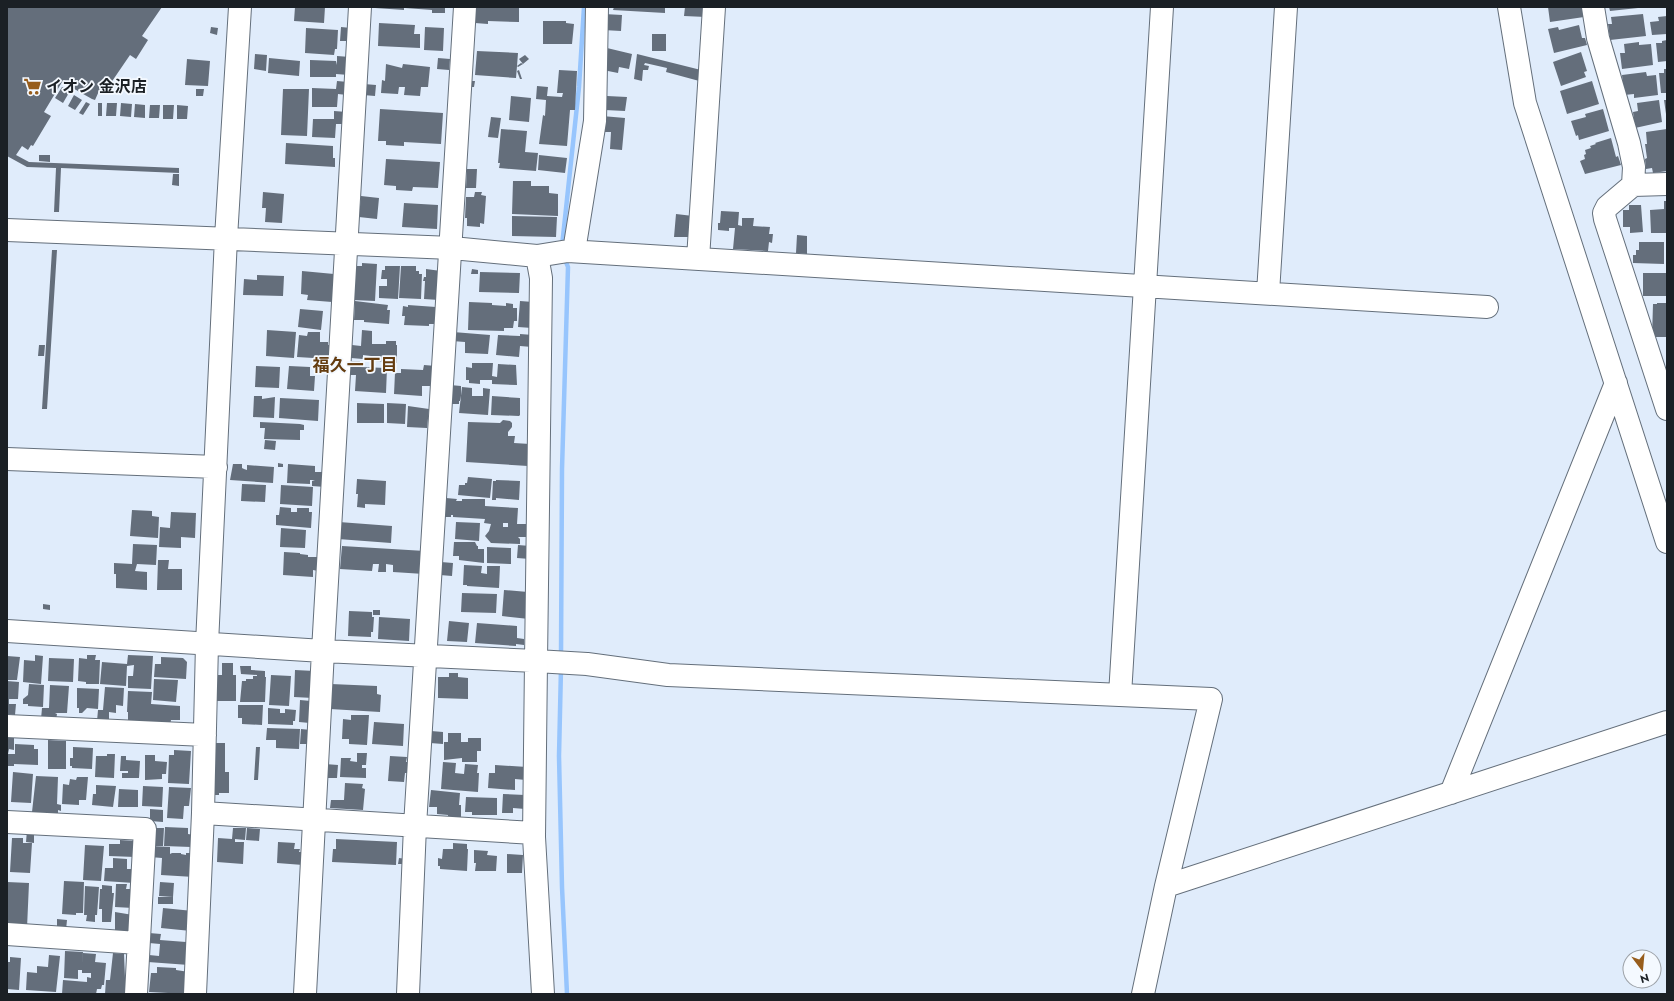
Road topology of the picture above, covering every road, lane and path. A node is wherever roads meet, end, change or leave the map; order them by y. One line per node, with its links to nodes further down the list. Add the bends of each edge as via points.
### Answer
1 (240, 7): 13 (street)
2 (360, 7): 14 (street)
3 (465, 7): 15 (street)
4 (597, 7): 16 (street, via 595,121)
5 (714, 7): 17 (street)
6 (1162, 7): 18 (street)
7 (1286, 7): 19 (street)
8 (1509, 7): 21 (street, via 1525,103)
9 (1593, 7): 11 (street, via 1598,38 1629,142 1634,167)
10 (1667, 184): 11 (street)
11 (1633, 185): 22 (street, via 1607,207 1604,213)
12 (7, 230): 13 (street)
13 (226, 238): 14 (street); 24 (street)
14 (346, 244): 15 (street); 28 (street)
15 (452, 248): 16 (street); 29 (street)
16 (557, 253): 17 (street); 30 (street, via 541,278)
17 (698, 259): 18 (street)
18 (1145, 286): 19 (street); 31 (street)
19 (1268, 293): 20 (street)
20 (1488, 307)
21 (1616, 383): 25 (street); 35 (street)
22 (1667, 410)
23 (7, 459): 24 (street)
24 (216, 467): 27 (street)
25 (1667, 542)
26 (7, 631): 27 (street)
27 (207, 644): 28 (street); 34 (street)
28 (323, 651): 29 (street); 37 (street)
29 (425, 656): 30 (street); 39 (street)
30 (541, 662): 31 (street, via 587,664 668,675); 40 (street)
31 (1120, 695): 41 (street, via 1211,699)
32 (1667, 722): 35 (street)
33 (7, 726): 34 (street)
34 (205, 735): 36 (street)
35 (1451, 793): 41 (street)
36 (203, 814): 37 (street); 45 (street)
37 (314, 820): 39 (street); 46 (street)
38 (7, 822): 43 (street, via 145,828)
39 (415, 826): 40 (street); 47 (street)
40 (534, 833): 48 (street)
41 (1166, 886): 49 (street)
42 (7, 934): 43 (street)
43 (138, 943): 44 (street)
44 (136, 994)
45 (196, 994)
46 (305, 994)
47 (408, 994)
48 (542, 994)
49 (1143, 994)

